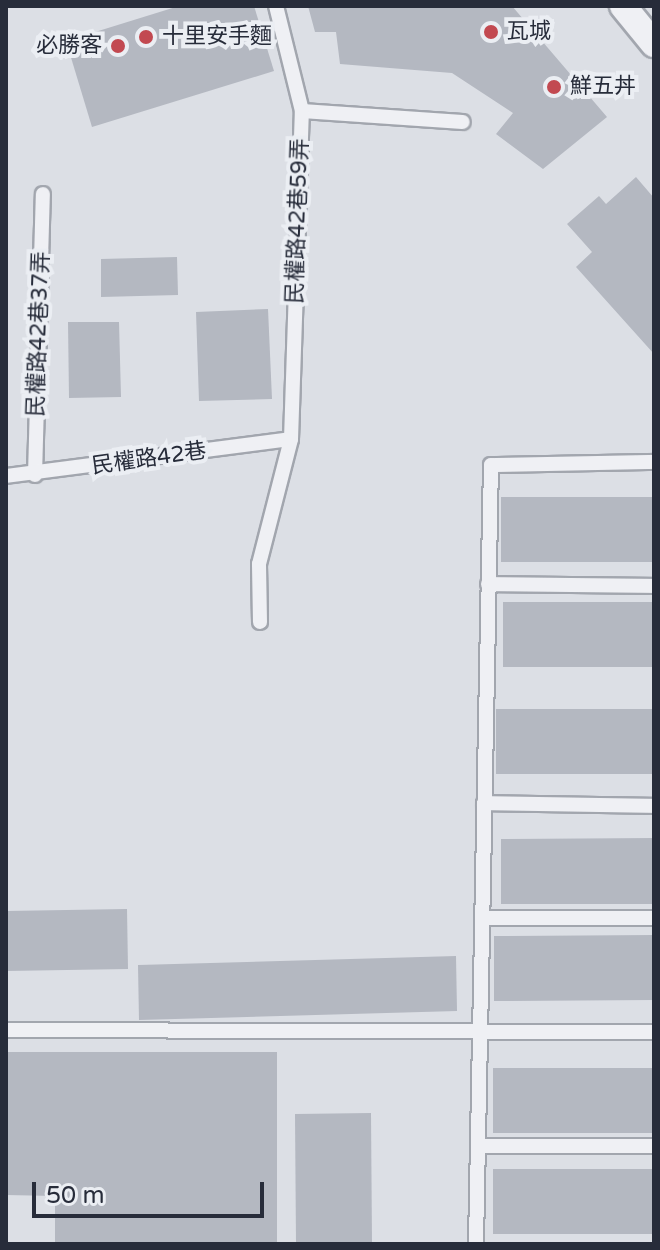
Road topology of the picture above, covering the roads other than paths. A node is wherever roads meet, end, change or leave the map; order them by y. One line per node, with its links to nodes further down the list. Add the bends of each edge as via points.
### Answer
1 (276, 6): 4 (lane, 民權路42巷59弄)
2 (623, 6): 3 (street)
3 (654, 44)
4 (302, 111): 5 (lane); 7 (lane, 民權路42巷59弄)
5 (463, 122)
6 (43, 194): 9 (lane, 民權路42巷37弄)
7 (291, 439): 9 (lane, 民權路42巷); 13 (lane, 民權路42巷59弄, via 259,564)
8 (654, 462): 11 (lane, via 491,465)
9 (35, 475): 10 (lane, 民權路42巷)
10 (6, 476)
11 (488, 584): 12 (lane); 14 (lane)
12 (654, 586)
13 (260, 622)
14 (484, 803): 15 (lane); 16 (lane)
15 (654, 806)
16 (482, 918): 17 (lane); 18 (lane)
17 (654, 918)
18 (480, 1029): 19 (lane); 20 (lane); 21 (lane)
19 (6, 1030)
20 (654, 1032)
21 (478, 1146): 22 (lane); 23 (lane)
22 (654, 1146)
23 (476, 1244)

